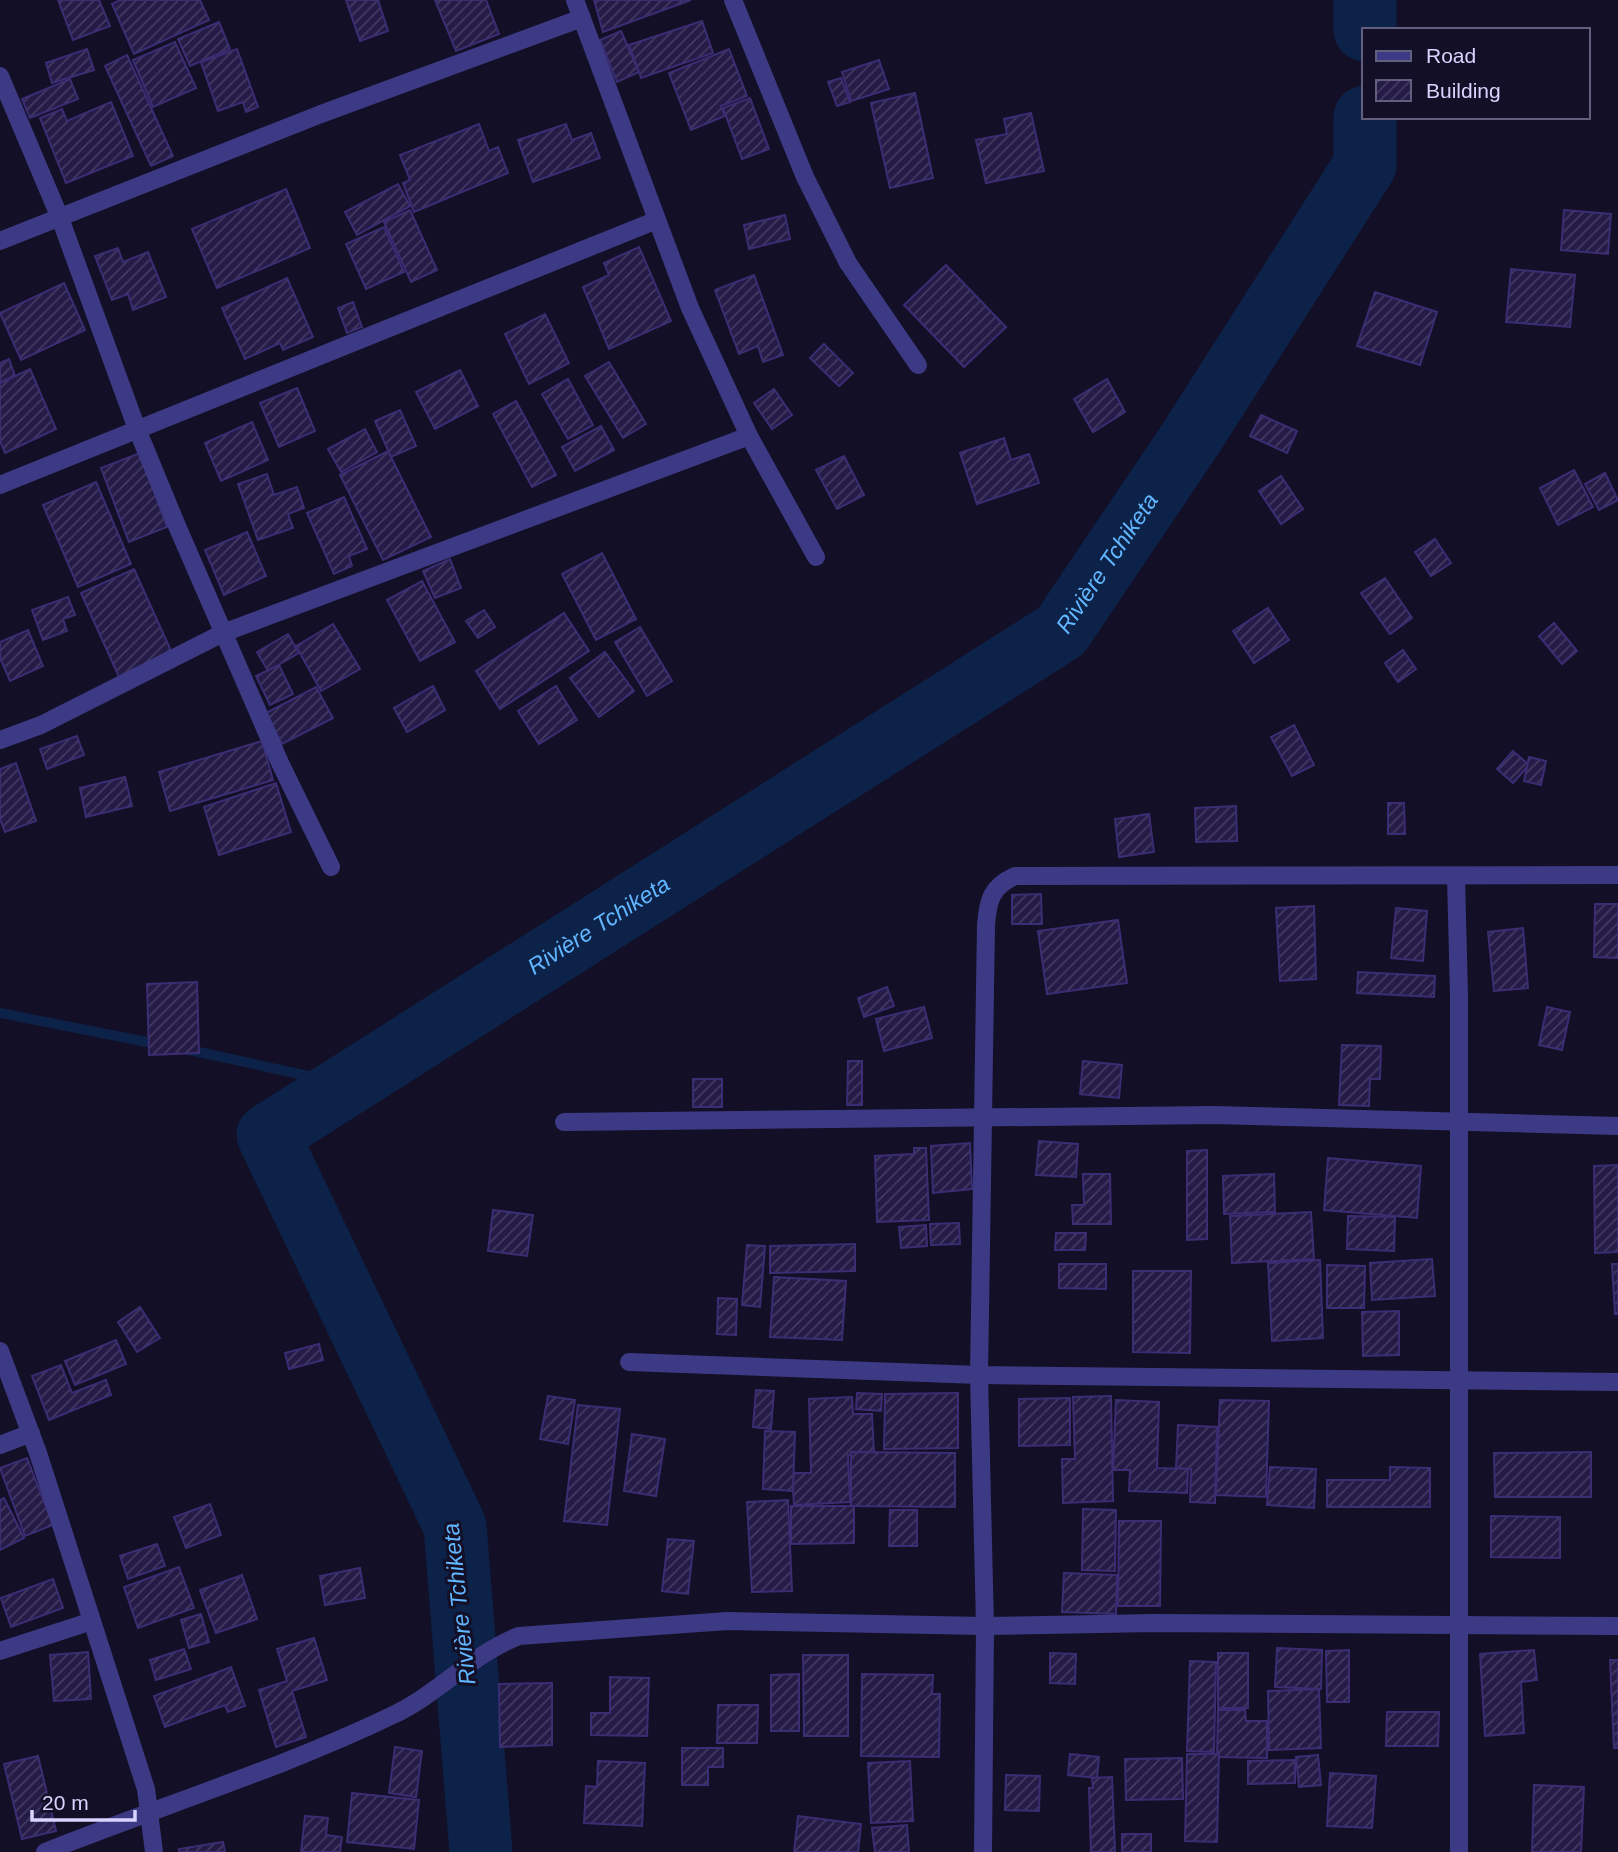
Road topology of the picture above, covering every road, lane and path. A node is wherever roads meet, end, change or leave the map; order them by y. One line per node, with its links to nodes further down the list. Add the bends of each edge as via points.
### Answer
1 (575, 0): 3 (street)
2 (733, 0): 8 (street, via 805,177 848,263)
3 (582, 18): 5 (street, via 321,114); 6 (street)
4 (0, 76): 5 (street)
5 (60, 218): 7 (street); 9 (street)
6 (657, 220): 9 (street); 10 (street, via 690,308)
7 (0, 241)
8 (918, 365)
9 (137, 429): 11 (street); 13 (street)
10 (749, 436): 12 (street); 13 (street)
11 (0, 485)
12 (816, 557)
13 (223, 634): 14 (street, via 40,725); 15 (street)
14 (0, 740)
15 (331, 867)
16 (1618, 875): 17 (street)
17 (1456, 877): 18 (street, via 1015,876 1003,881 988,902); 20 (street)
18 (982, 1119): 19 (street); 20 (street, via 1214,1115); 24 (street)
19 (564, 1122)
20 (1460, 1124): 21 (street); 25 (street)
21 (1618, 1126)
22 (0, 1351): 27 (street)
23 (629, 1362): 24 (street)
24 (979, 1375): 25 (street); 30 (street)
25 (1458, 1381): 26 (street); 32 (street)
26 (1618, 1382)
27 (31, 1433): 28 (street); 29 (street)
28 (0, 1445)
29 (92, 1621): 33 (street); 34 (street, via 146,1789)
30 (985, 1626): 32 (street); 34 (street, via 727,1621 519,1636 494,1645 397,1714 323,1747); 37 (street)
31 (1618, 1626): 32 (street)
32 (1461, 1627): 38 (street)
33 (0, 1651)
34 (148, 1811): 35 (street); 36 (street)
35 (45, 1852)
36 (154, 1852)
37 (983, 1852)
38 (1459, 1852)

